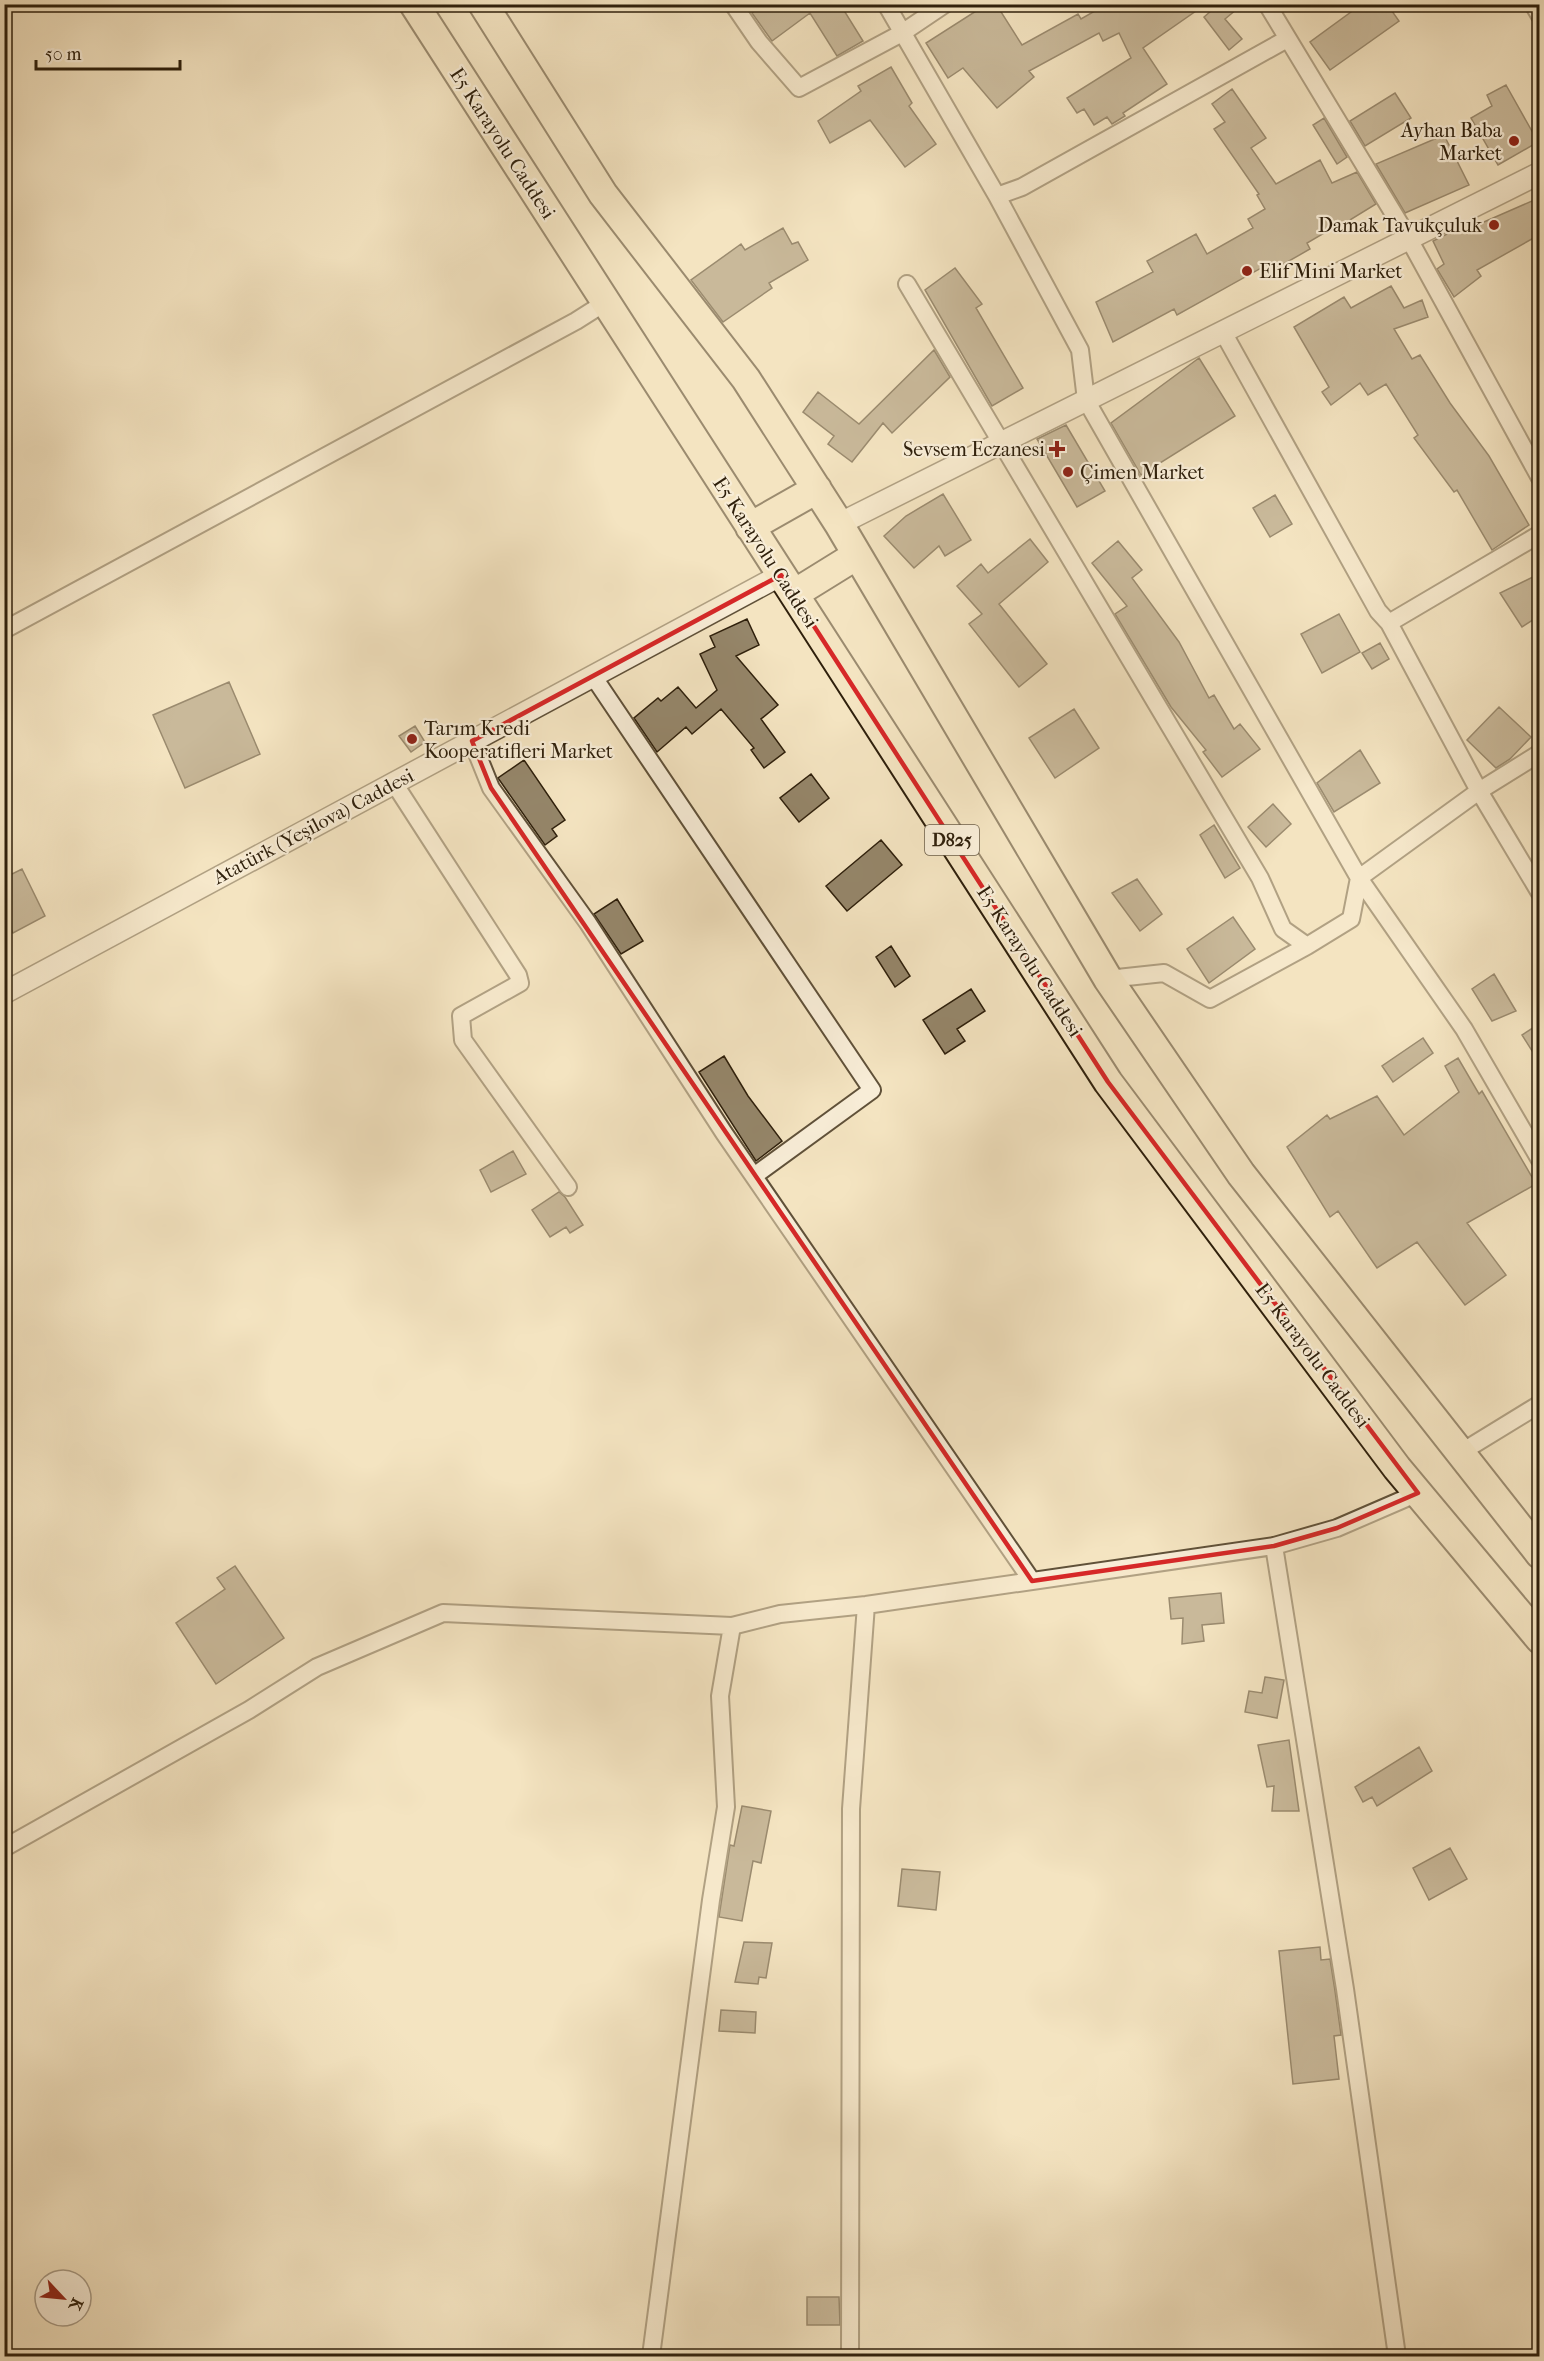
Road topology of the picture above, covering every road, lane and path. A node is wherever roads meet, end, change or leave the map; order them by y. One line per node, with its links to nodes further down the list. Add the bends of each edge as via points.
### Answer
1 (414, 4): 15 (highway, E5 Karayolu Caddesi / D825)
2 (483, 4): 20 (highway, via 603,194 746,379)
3 (733, 4): 9 (street, via 759,42 799,88)
4 (886, 4): 9 (street)
5 (945, 4): 9 (street)
6 (1268, 4): 10 (street)
7 (1533, 4): 8 (street)
8 (1539, 16)
9 (902, 33): 12 (street)
10 (1287, 39): 12 (street, via 1022,187); 13 (street)
11 (1539, 173): 13 (street)
12 (997, 196): 17 (street, via 1080,350)
13 (1409, 239): 16 (street); 19 (street)
14 (907, 284): 18 (street)
15 (606, 303): 22 (highway, E5 Karayolu Caddesi / D825); 27 (street)
16 (1223, 332): 17 (street); 26 (street, via 1378,611)
17 (1086, 400): 18 (street); 33 (street)
18 (1002, 442): 21 (street); 35 (street, via 1260,878 1283,929)
19 (1539, 478)
20 (816, 489): 21 (highway); 22 (highway)
21 (839, 524): 24 (highway)
22 (750, 527): 25 (highway, E5 Karayolu Caddesi / D825)
23 (1539, 534): 26 (street)
24 (857, 555): 25 (highway); 36 (highway)
25 (787, 584): 28 (street, Atatürk (Yeşilova) Caddesi); 43 (highway, E5 Karayolu Caddesi / D825, via 1108,1082)
26 (1389, 624): 32 (street)
27 (4, 630)
28 (593, 676): 29 (street, Atatürk (Yeşilova) Caddesi); 39 (street, via 872,1090)
29 (472, 741): 31 (street, Atatürk (Yeşilova) Caddesi); 39 (street, via 491,788 588,923)
30 (1539, 753): 32 (street)
31 (394, 783): 37 (street, Atatürk (Yeşilova) Caddesi); 40 (street, via 518,975 520,983 460,1016 463,1040)
32 (1479, 791): 33 (street); 34 (street)
33 (1359, 878): 35 (street, via 1351,919); 38 (street, via 1464,1029)
34 (1539, 893)
35 (1307, 946): 36 (street, via 1210,999 1164,973)
36 (1108, 980): 42 (highway, via 1241,1174)
37 (4, 993)
38 (1539, 1160)
39 (754, 1176): 46 (street)
40 (568, 1186)
41 (1539, 1404): 42 (street)
42 (1460, 1453): 45 (highway)
43 (1418, 1493): 44 (street, via 1336,1528); 49 (highway, E5 Karayolu Caddesi / D825)
44 (1274, 1546): 46 (street); 53 (street, via 1345,1989)
45 (1539, 1554)
46 (1032, 1581): 47 (street)
47 (866, 1605): 48 (street, via 780,1614); 52 (street, via 851,1809)
48 (732, 1626): 50 (street, via 443,1613 316,1667 249,1710); 51 (street, via 720,1696 726,1807)
49 (1539, 1639)
50 (4, 1848)
51 (651, 2356)
52 (850, 2356)
53 (1397, 2356)

